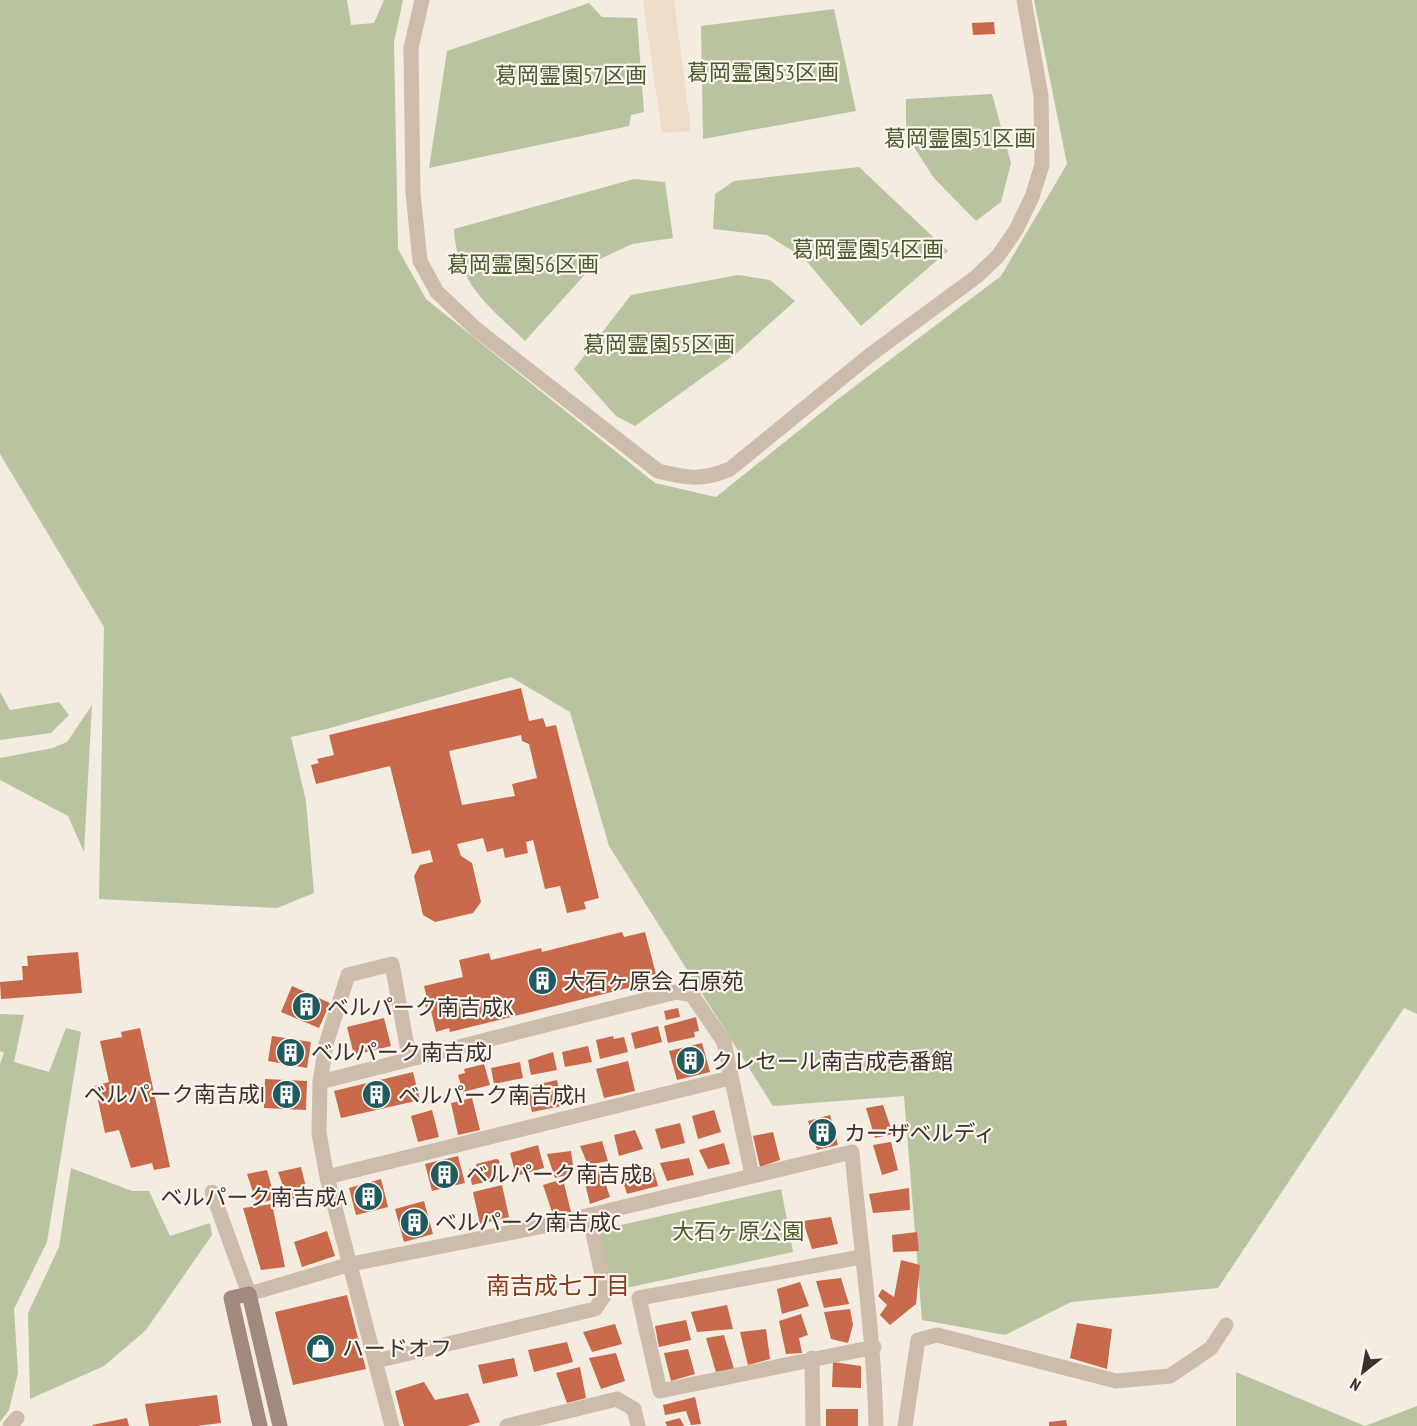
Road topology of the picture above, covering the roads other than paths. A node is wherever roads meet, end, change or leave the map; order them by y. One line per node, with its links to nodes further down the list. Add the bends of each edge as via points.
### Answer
1 (422, 0): 2 (street, via 411,48 412,193 420,261 436,292 476,329 658,471 679,477 708,478 730,470 870,355 976,277 998,256 1016,230 1042,165 1041,96)
2 (1024, 0)
3 (409, 1057): 4 (street, via 676,992 692,995 724,1042); 5 (street); 5 (street, via 392,964 348,975 326,1044)
4 (730, 1078): 6 (street); 7 (street)
5 (320, 1082): 7 (street, via 319,1133)
6 (752, 1175): 9 (street); 10 (street, via 852,1152)
7 (327, 1177): 11 (street)
8 (212, 1192): 12 (street)
9 (588, 1215): 11 (street); 16 (street, via 606,1293 595,1309)
10 (861, 1257): 14 (street); 15 (street, via 639,1298 660,1391)
11 (351, 1264): 12 (street); 16 (street)
12 (249, 1294): 17 (street, via 231,1298); 18 (street)
13 (1227, 1325): 24 (street, via 1211,1348 1170,1376 1116,1381 937,1335 918,1340)
14 (874, 1347): 15 (street); 23 (street)
15 (812, 1358): 22 (street)
16 (376, 1361): 19 (street)
17 (260, 1426)
18 (280, 1426)
19 (392, 1426)
20 (507, 1426): 21 (street, via 617,1399 634,1409)
21 (638, 1426)
22 (813, 1426)
23 (876, 1426)
24 (905, 1426)

